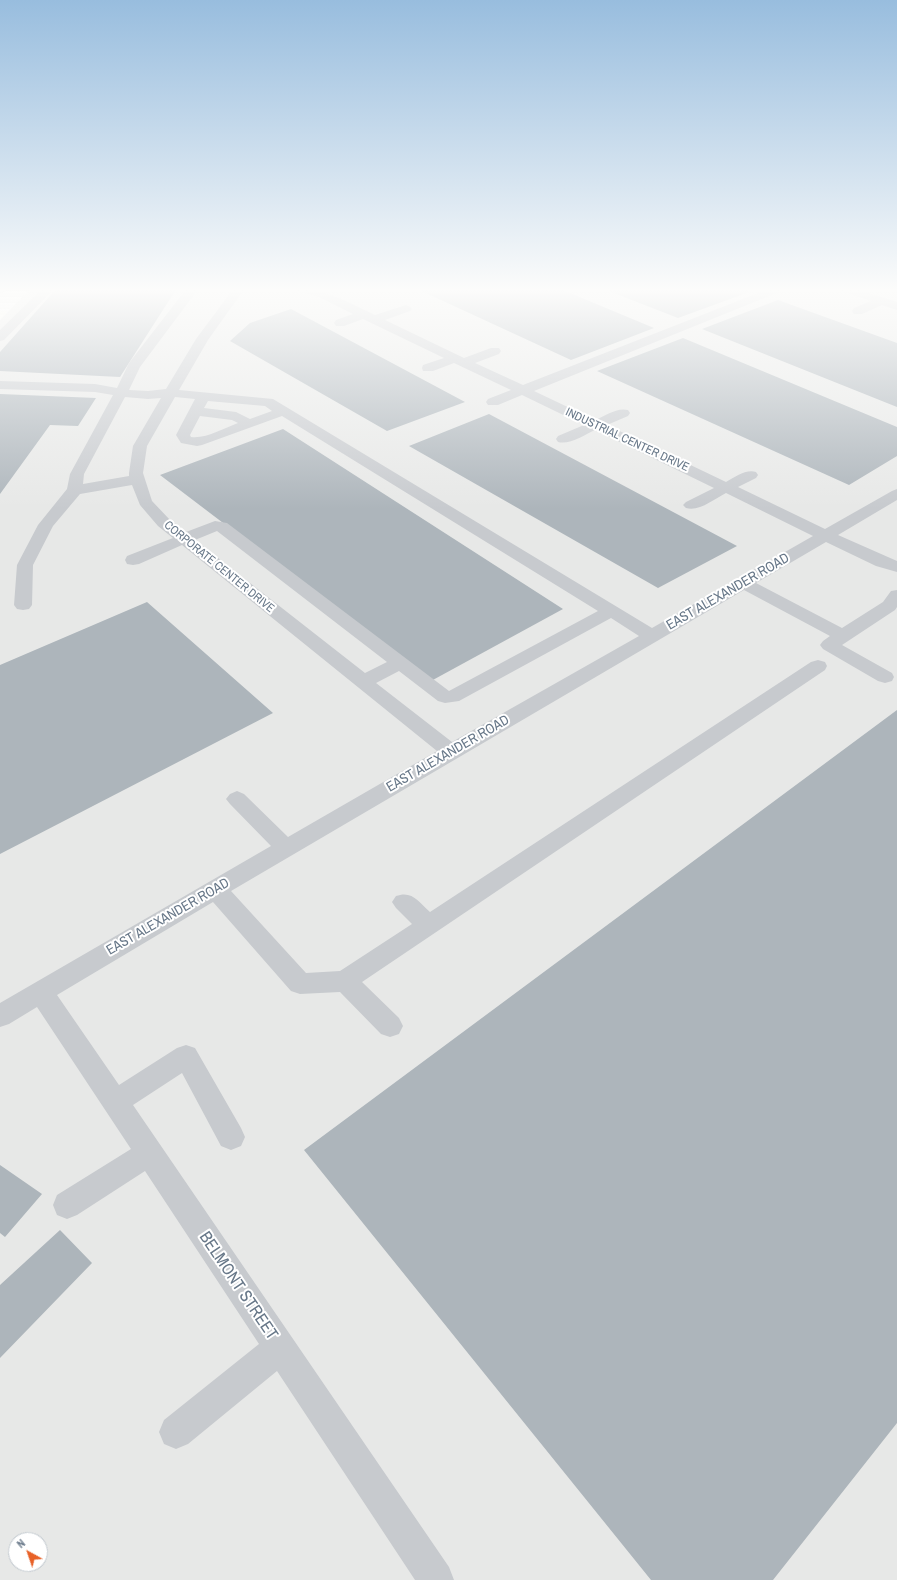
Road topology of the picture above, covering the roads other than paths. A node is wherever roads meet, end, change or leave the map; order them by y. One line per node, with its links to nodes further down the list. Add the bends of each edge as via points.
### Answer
1 (137, 362): 9 (street)
2 (189, 362): 10 (street, CORPORATE CENTER DRIVE)
3 (453, 362): 6 (street)
4 (464, 362): 8 (street, INDUSTRIAL CENTER DRIVE)
5 (597, 362): 8 (street)
6 (428, 368)
7 (0, 385): 9 (street, via 95,388)
8 (524, 391): 12 (street); 17 (street, INDUSTRIAL CENTER DRIVE)
9 (121, 393): 10 (street); 22 (street, via 77,474)
10 (171, 393): 11 (street); 20 (street, CORPORATE CENTER DRIVE, via 140,446 136,473)
11 (204, 396): 13 (street); 14 (street, via 268,402)
12 (493, 402)
13 (196, 411): 16 (street, via 236,416); 16 (street, via 183,435 186,440 196,442 208,439)
14 (284, 411): 16 (street); 32 (street)
15 (623, 413): 17 (street)
16 (249, 424)
17 (596, 425): 18 (street); 21 (street, INDUSTRIAL CENTER DRIVE)
18 (563, 439)
19 (751, 475): 21 (street)
20 (138, 479): 22 (street); 26 (street, CORPORATE CENTER DRIVE, via 145,502 164,523)
21 (727, 487): 24 (street); 25 (street, INDUSTRIAL CENTER DRIVE)
22 (75, 490): 31 (street, via 46,525 25,565)
23 (897, 494): 25 (street, EAST ALEXANDER ROAD)
24 (691, 505)
25 (825, 535): 28 (street, INDUSTRIAL CENTER DRIVE); 29 (street, EAST ALEXANDER ROAD)
26 (184, 539): 27 (street); 35 (street, via 221,526); 38 (street, CORPORATE CENTER DRIVE)
27 (133, 560)
28 (897, 567)
29 (744, 582): 33 (street, EAST ALEXANDER ROAD); 34 (street)
30 (897, 595): 34 (street, via 889,606)
31 (23, 605)
32 (611, 611): 33 (street); 35 (street, via 452,697 445,697)
33 (652, 636): 39 (street, EAST ALEXANDER ROAD)
34 (843, 636): 37 (street, via 828,645)
35 (399, 663): 38 (street)
36 (818, 666): 44 (street)
37 (885, 677)
38 (363, 682): 39 (street, CORPORATE CENTER DRIVE)
39 (451, 752): 41 (street, EAST ALEXANDER ROAD)
40 (237, 799): 41 (street)
41 (286, 848): 42 (street, EAST ALEXANDER ROAD)
42 (215, 890): 45 (street, via 300,984); 46 (street, EAST ALEXANDER ROAD)
43 (404, 902): 44 (street)
44 (429, 925): 45 (street)
45 (346, 981): 48 (street)
46 (41, 992): 47 (street, EAST ALEXANDER ROAD); 49 (street, BELMONT STREET)
47 (0, 1016)
48 (390, 1026)
49 (115, 1102): 50 (street, via 186,1056); 51 (street, BELMONT STREET)
50 (231, 1137)
51 (149, 1152): 52 (street); 53 (street, BELMONT STREET)
52 (67, 1205)
53 (280, 1348): 54 (street); 55 (street, BELMONT STREET)
54 (176, 1432)
55 (436, 1580)

